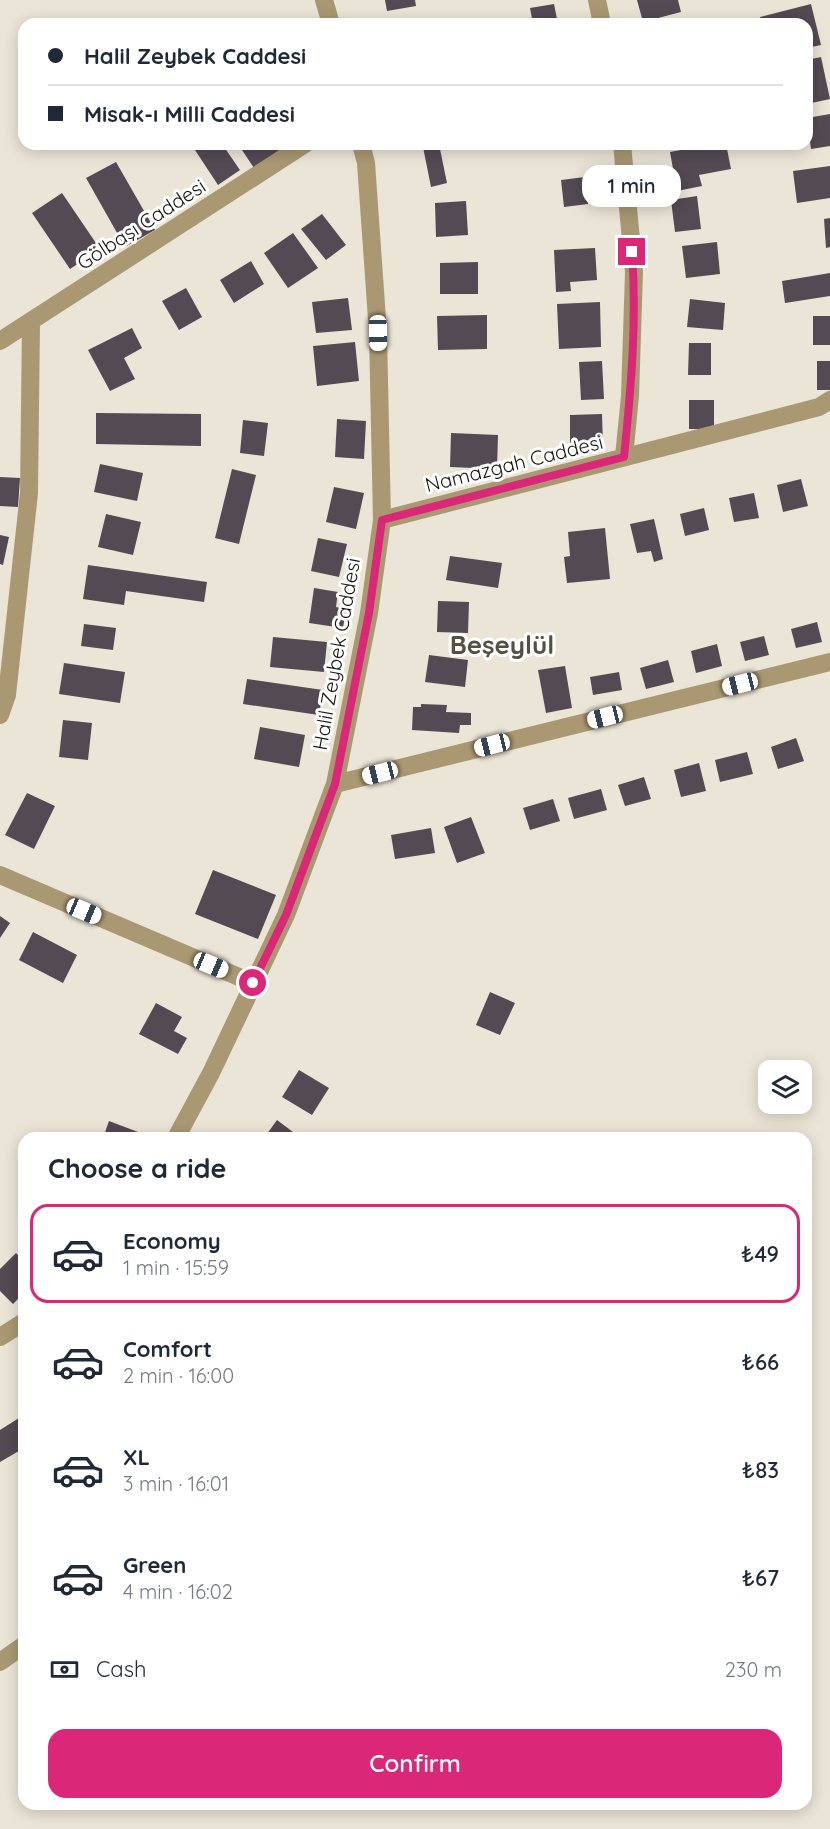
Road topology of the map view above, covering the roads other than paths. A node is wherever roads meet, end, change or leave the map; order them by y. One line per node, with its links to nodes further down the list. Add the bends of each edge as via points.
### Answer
1 (324, 0): 3 (street)
2 (597, 0): 4 (street)
3 (329, 18)
4 (601, 18)
5 (296, 150): 8 (street, Gölbaşı Caddesi)
6 (363, 150): 12 (street, Halil Zeybek Caddesi, via 378,333)
7 (623, 150): 11 (street, via 634,272 631,386)
8 (31, 322): 9 (street, Gölbaşı Caddesi); 14 (street, via 29,493 7,695)
9 (0, 341)
10 (830, 400): 11 (street, Namazgah Caddesi, via 819,407)
11 (624, 457): 12 (street, Namazgah Caddesi)
12 (382, 520): 15 (street, Halil Zeybek Caddesi, via 369,613)
13 (830, 662): 15 (street)
14 (0, 715)
15 (335, 784): 17 (street, Halil Zeybek Caddesi, via 286,915)
16 (0, 875): 17 (street)
17 (253, 983): 18 (street, Halil Zeybek Caddesi)
18 (179, 1132)
19 (18, 1326): 20 (street)
20 (0, 1337)
21 (18, 1649): 22 (street)
22 (0, 1662)

